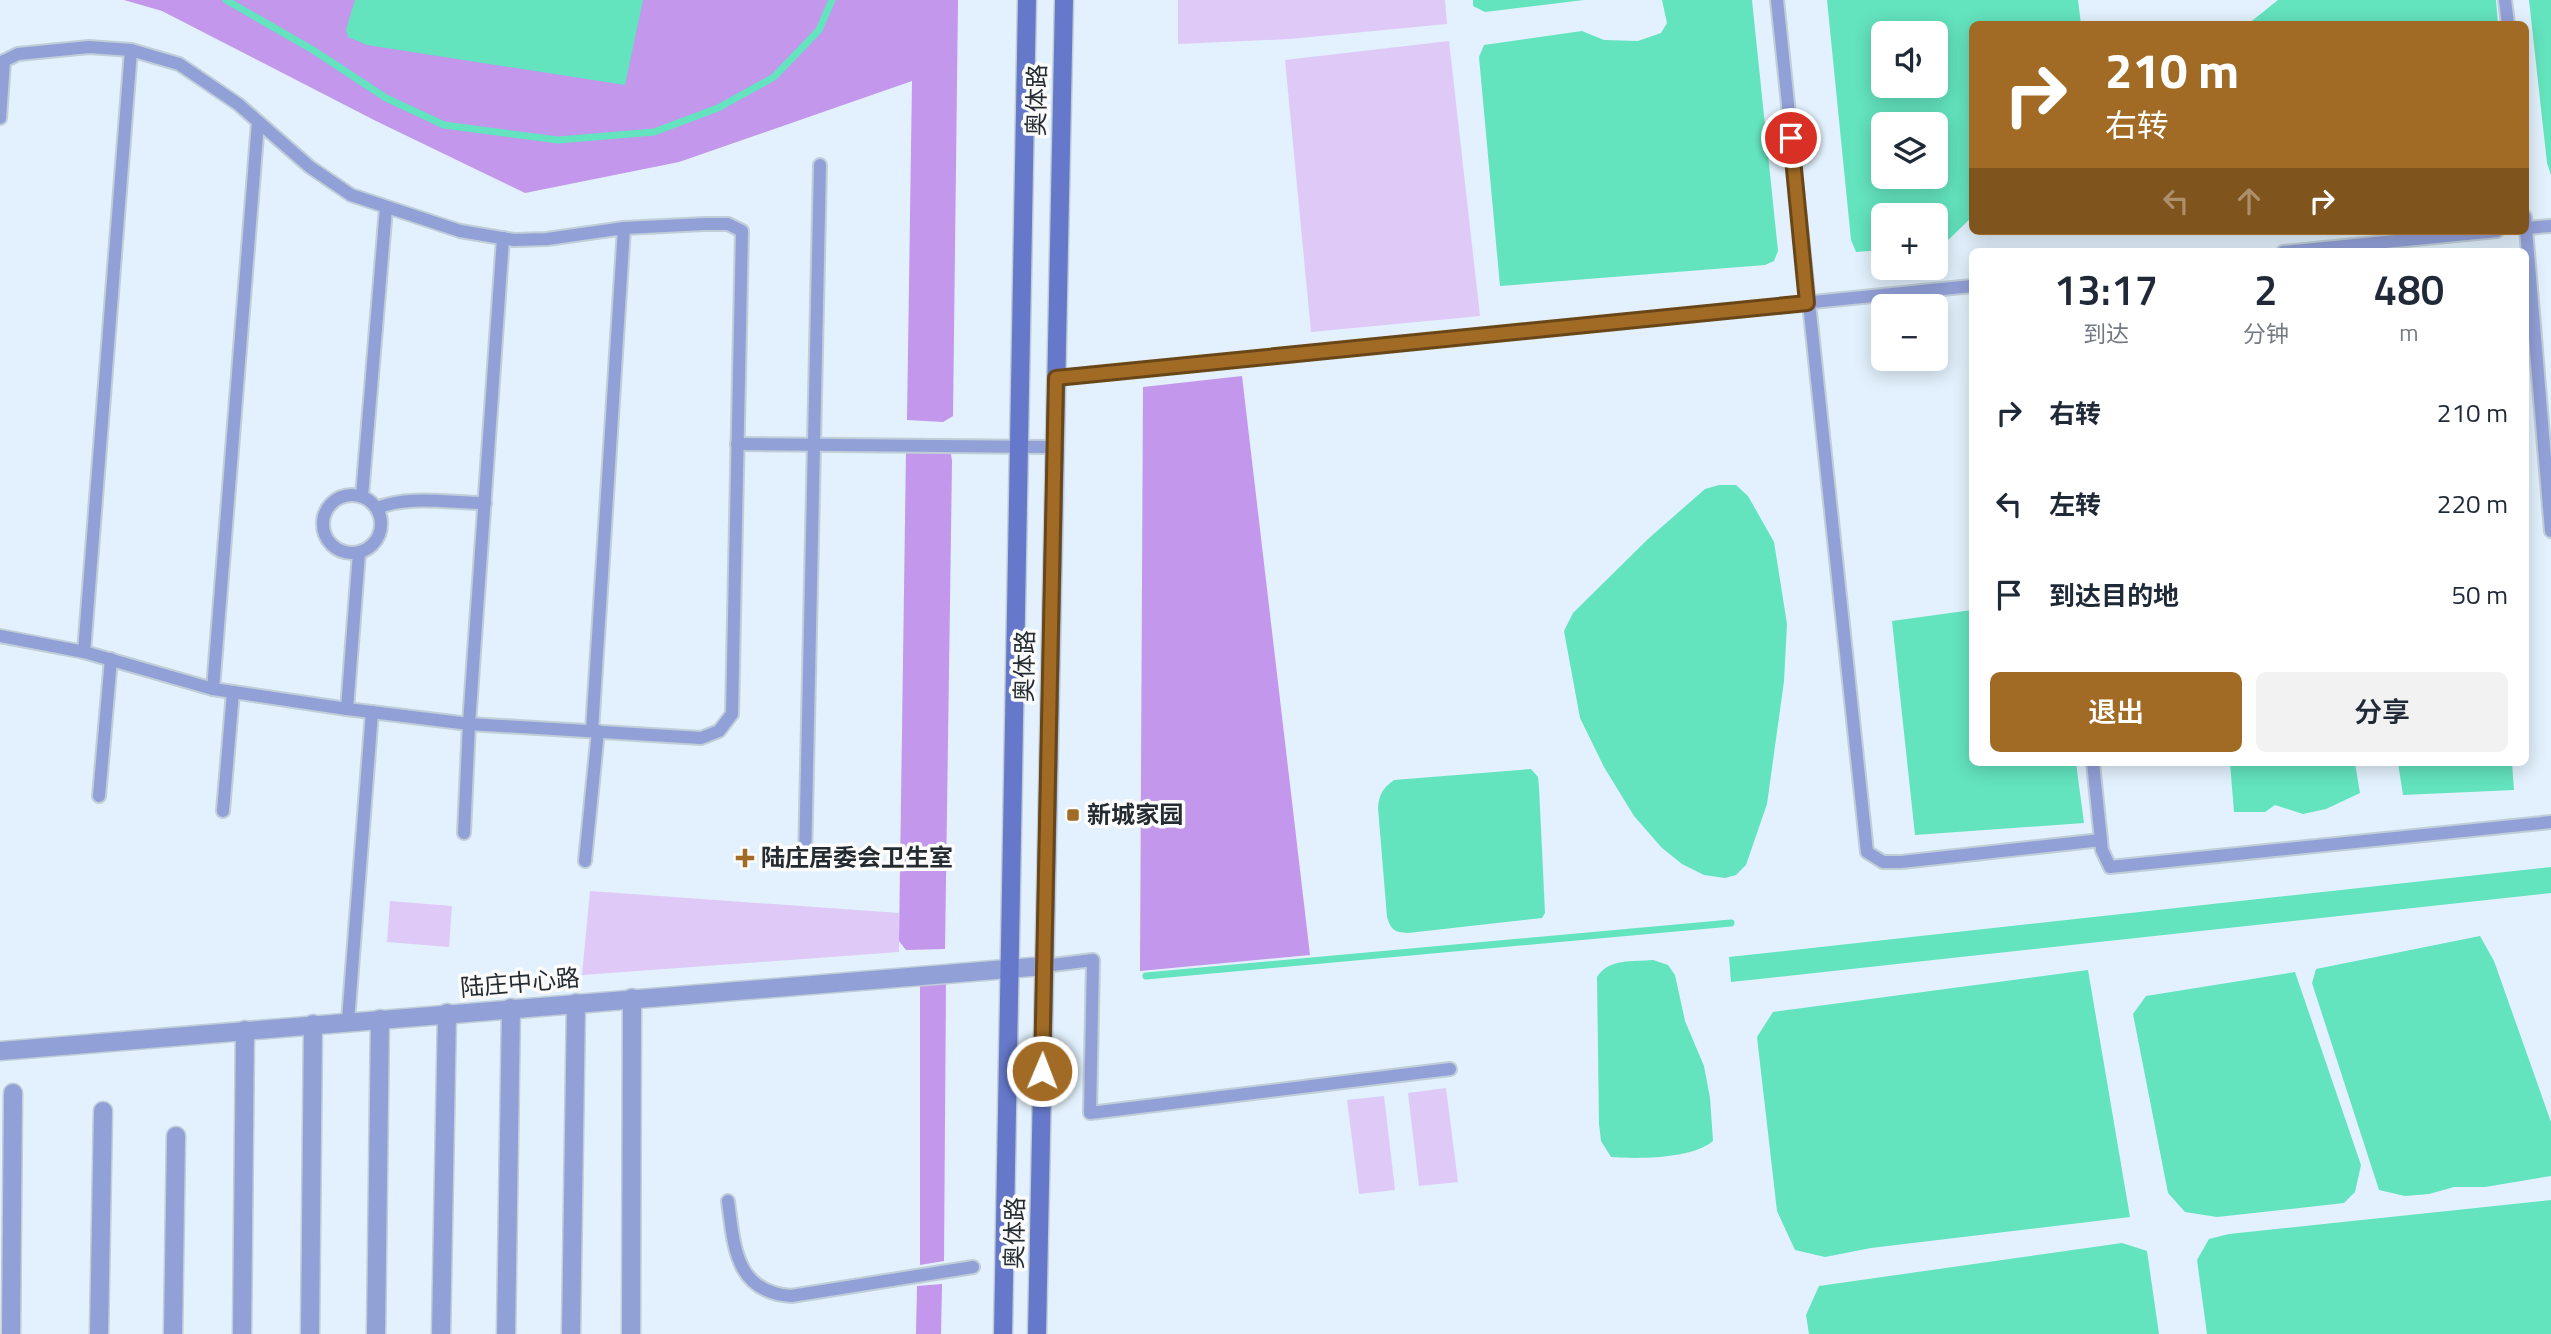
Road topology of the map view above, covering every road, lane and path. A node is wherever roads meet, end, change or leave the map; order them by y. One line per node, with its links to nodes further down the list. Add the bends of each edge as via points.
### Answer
1 (1027, 0): 24 (main road, 奥体路)
2 (1064, 0): 21 (main road, 奥体路)
3 (1777, 0): 20 (lane)
4 (2505, 0): 5 (lane)
5 (2508, 21)
6 (131, 50): 7 (lane, via 89,47 18,54); 9 (lane, via 179,64); 32 (lane)
7 (2, 62): 8 (lane)
8 (0, 118)
9 (258, 122): 11 (lane, via 351,195); 34 (lane)
10 (820, 165): 23 (lane)
11 (386, 208): 16 (lane, via 460,231); 26 (lane)
12 (2529, 225): 13 (lane)
13 (2551, 226)
14 (624, 228): 16 (lane, via 547,239); 22 (lane, via 728,224 742,231); 39 (lane)
15 (2456, 235): 17 (lane)
16 (503, 238): 27 (lane)
17 (2324, 248)
18 (2529, 262): 29 (lane)
19 (1969, 286): 20 (lane)
20 (1807, 303): 21 (lane); 45 (lane, via 1867,852 1883,862 1901,862)
21 (1056, 378): 25 (main road, 奥体路)
22 (737, 444): 23 (lane); 39 (lane, via 732,714 719,731 701,738)
23 (815, 444): 24 (lane); 46 (lane)
24 (1019, 446): 25 (lane); 49 (main road, 奥体路)
25 (1055, 447): 48 (main road, 奥体路)
26 (362, 496): 28 (lane); 30 (lane, via 334,502 327,509 323,528 332,545)
27 (485, 503): 28 (lane, via 404,502); 38 (lane)
28 (377, 508): 30 (lane, via 380,535 375,544)
29 (2551, 531)
30 (359, 553): 36 (lane)
31 (0, 636): 32 (lane)
32 (85, 652): 33 (lane)
33 (111, 659): 34 (lane); 41 (lane)
34 (213, 689): 35 (lane)
35 (233, 692): 36 (lane); 42 (lane)
36 (347, 709): 37 (lane)
37 (372, 712): 38 (lane); 55 (lane)
38 (469, 724): 39 (lane); 44 (lane)
39 (595, 731): 47 (lane)
40 (2093, 766): 45 (lane)
41 (99, 796)
42 (223, 811)
43 (2551, 822): 45 (lane, via 2110,867)
44 (464, 833)
45 (2101, 840)
46 (805, 860)
47 (585, 861)
48 (1044, 966): 49 (street, 陆庄中心路); 59 (lane, via 1093,960 1090,1113); 76 (main road, 奥体路)
49 (1009, 968): 50 (street, 陆庄中心路); 75 (main road, 奥体路)
50 (632, 998): 51 (street, 陆庄中心路); 74 (street)
51 (576, 1003): 52 (street, 陆庄中心路); 73 (street)
52 (511, 1008): 53 (street, 陆庄中心路); 72 (street)
53 (447, 1013): 54 (street, 陆庄中心路); 71 (street)
54 (380, 1019): 55 (street, 陆庄中心路); 70 (street)
55 (348, 1021): 56 (street, 陆庄中心路)
56 (313, 1024): 57 (street, 陆庄中心路); 69 (street)
57 (245, 1030): 58 (street, 陆庄中心路); 68 (street)
58 (0, 1051)
59 (1450, 1069)
60 (13, 1093): 65 (street)
61 (103, 1111): 66 (street)
62 (176, 1136): 67 (street)
63 (728, 1201): 64 (lane, via 740,1264 754,1283 769,1293 791,1297)
64 (973, 1267)
65 (11, 1334)
66 (99, 1334)
67 (173, 1334)
68 (242, 1334)
69 (310, 1334)
70 (376, 1334)
71 (441, 1334)
72 (506, 1334)
73 (571, 1334)
74 (631, 1334)
75 (1003, 1334)
76 (1037, 1334)

